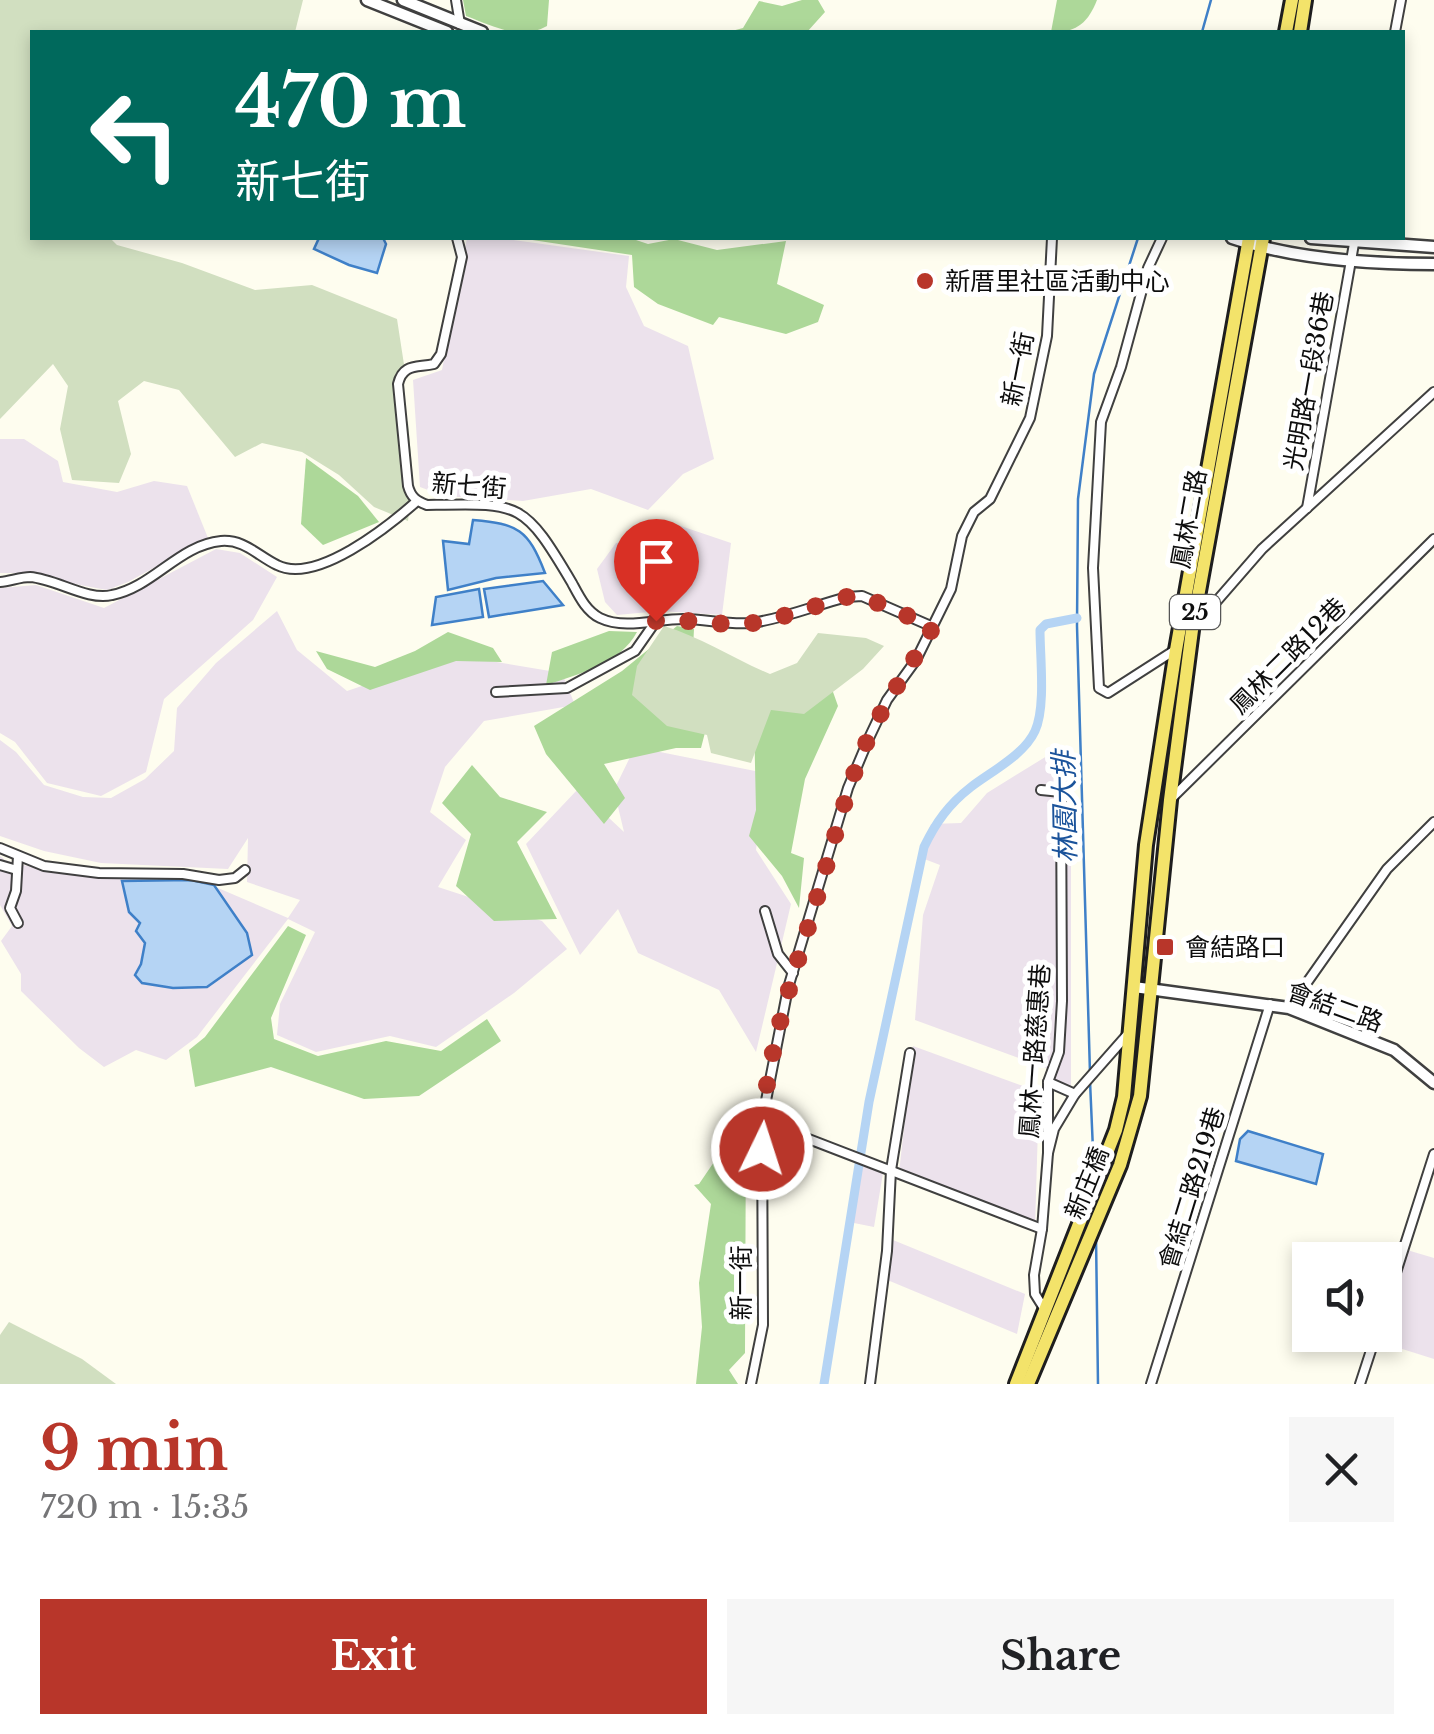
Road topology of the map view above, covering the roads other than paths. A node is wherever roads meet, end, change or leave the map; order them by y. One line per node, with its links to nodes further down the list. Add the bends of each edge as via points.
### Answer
1 (366, 0): 8 (street)
2 (403, 0): 7 (street)
3 (456, 0): 7 (street)
4 (1292, 0): 10 (main road)
5 (1306, 0): 11 (main road)
6 (1401, 0): 12 (street)
7 (460, 24): 9 (street)
8 (442, 30)
9 (476, 30)
10 (1286, 30)
11 (1300, 30)
12 (1394, 30)
13 (458, 240): 22 (street, 新七街, via 462,257 440,354 434,364 402,372 398,384 408,486)
14 (1052, 240): 27 (street, 新一街, via 1047,336 1033,404 990,499 962,536 951,589)
15 (1161, 240): 29 (street, via 1101,422 1093,568 1099,688 1108,693)
16 (1354, 240): 18 (street); 19 (street, 光明路一段36巷)
17 (1255, 241): 19 (street); 28 (main road, 鳳林二路 / 25); 29 (main road, 鳳林二路 / 25)
18 (1434, 248)
19 (1351, 260): 20 (street); 23 (street, 光明路一段36巷)
20 (1434, 264)
21 (1434, 392): 23 (street)
22 (418, 501): 25 (street, via 361,545 291,570 224,540 199,546 108,597 30,578); 26 (street, 新七街, via 516,510 547,541 589,610 620,624)
23 (1307, 508): 28 (street)
24 (1434, 539): 32 (street, 鳳林二路12巷)
25 (0, 582)
26 (656, 621): 27 (street, 新七街, via 755,622 862,596); 30 (street, via 635,651 566,688)
27 (933, 627): 41 (street, 新一街, via 887,700 848,788)
28 (1192, 630): 32 (main road, 鳳林二路 / 25)
29 (1176, 650): 42 (main road, 鳳林二路 / 25, via 1146,844)
30 (496, 692)
31 (1041, 790): 48 (street, 鳳林一路慈惠巷, via 1061,792 1061,1018)
32 (1170, 800): 43 (main road, 鳳林二路 / 25)
33 (1434, 822): 45 (street, via 1380,877)
34 (0, 848): 35 (street)
35 (18, 856): 37 (street); 38 (street, via 99,873 219,880)
36 (0, 865): 37 (street)
37 (17, 870): 40 (street, via 10,908)
38 (245, 870)
39 (764, 912): 41 (street, via 778,954)
40 (18, 923)
41 (793, 973): 51 (street, 新一街)
42 (1134, 987): 43 (street, 會結二路); 46 (main road, 25)
43 (1152, 989): 44 (street, 會結二路); 57 (main road, 新庄橋 / 25, via 1132,1133)
44 (1270, 1004): 45 (street, 會結二路); 63 (street, 會結二路219巷)
45 (1289, 1008): 49 (street, 會結二路, via 1394,1050)
46 (1130, 1030): 50 (street); 57 (main road, 新庄橋 / 25, via 1116,1130)
47 (910, 1053): 54 (street)
48 (1048, 1082): 50 (street); 52 (street, 鳳林一路慈惠巷)
49 (1434, 1082)
50 (1075, 1094): 52 (street)
51 (762, 1121): 54 (street); 59 (street, 新一街, via 763,1325)
52 (1048, 1153): 55 (street)
53 (1434, 1154): 56 (street)
54 (891, 1170): 55 (street); 60 (street)
55 (1042, 1229): 57 (street, via 1035,1294)
56 (1402, 1254)
57 (1051, 1312): 61 (main road, 25); 62 (main road, 25)
58 (1370, 1352): 64 (street)
59 (751, 1384)
60 (870, 1384)
61 (1016, 1384)
62 (1028, 1384)
63 (1151, 1384)
64 (1360, 1384)

